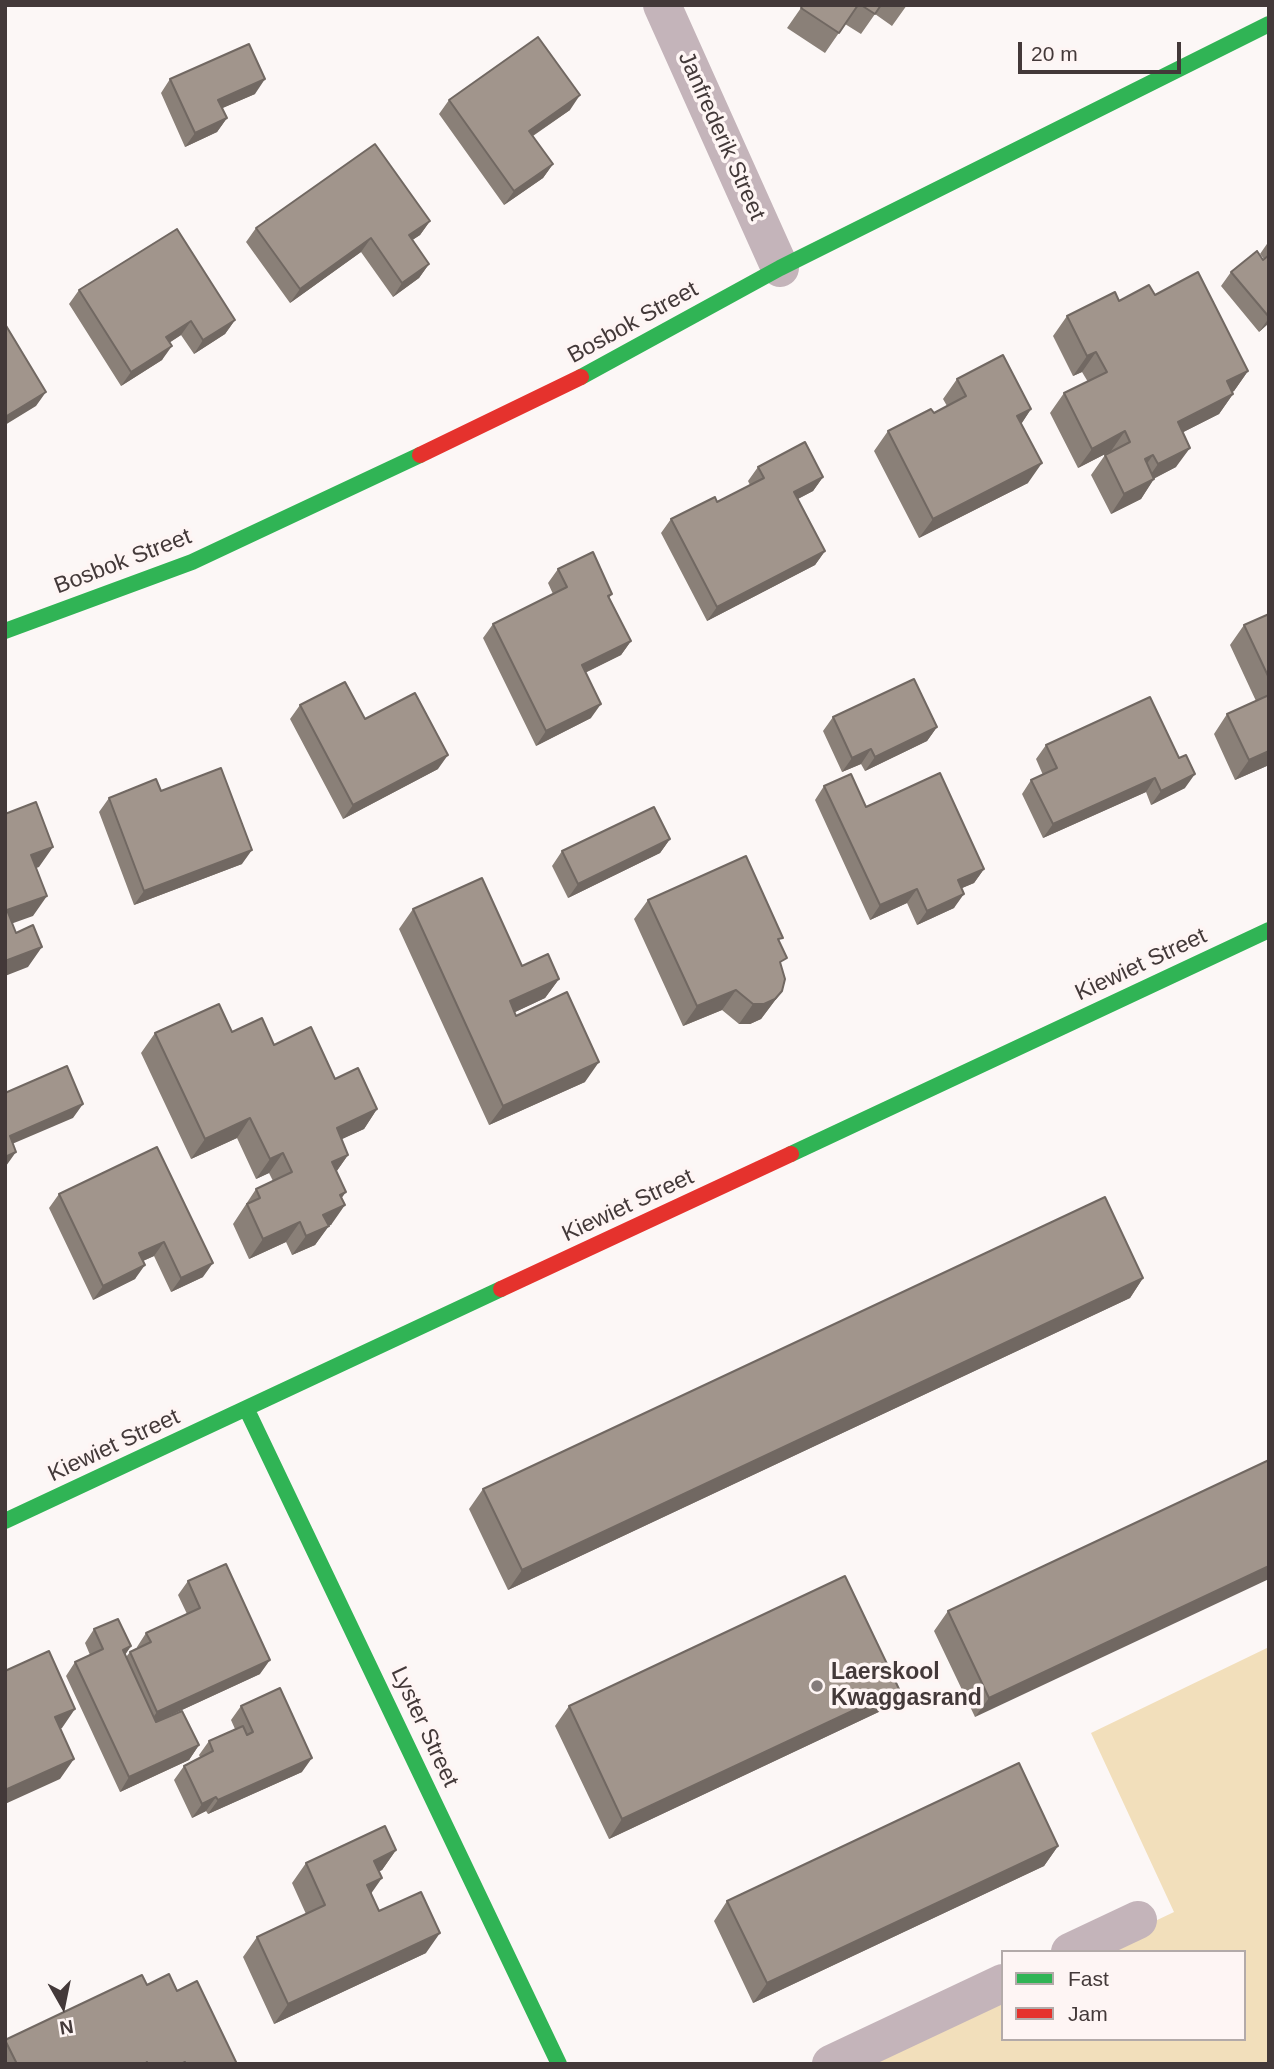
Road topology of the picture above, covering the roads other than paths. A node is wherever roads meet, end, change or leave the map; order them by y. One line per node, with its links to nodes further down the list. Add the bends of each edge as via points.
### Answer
1 (662, 5): 3 (street, Janfrederik Street)
2 (1269, 24): 3 (street, Bosbok Street)
3 (780, 268): 4 (street, Bosbok Street, via 617,360 438,447 192,562)
4 (5, 631)
5 (1269, 930): 6 (street, Kiewiet Street)
6 (247, 1410): 7 (street, Kiewiet Street); 11 (street, Lyster Street)
7 (5, 1521)
8 (1138, 1920): 9 (street)
9 (1074, 1950)
10 (1001, 1984): 12 (street)
11 (559, 2064)
12 (831, 2064)

